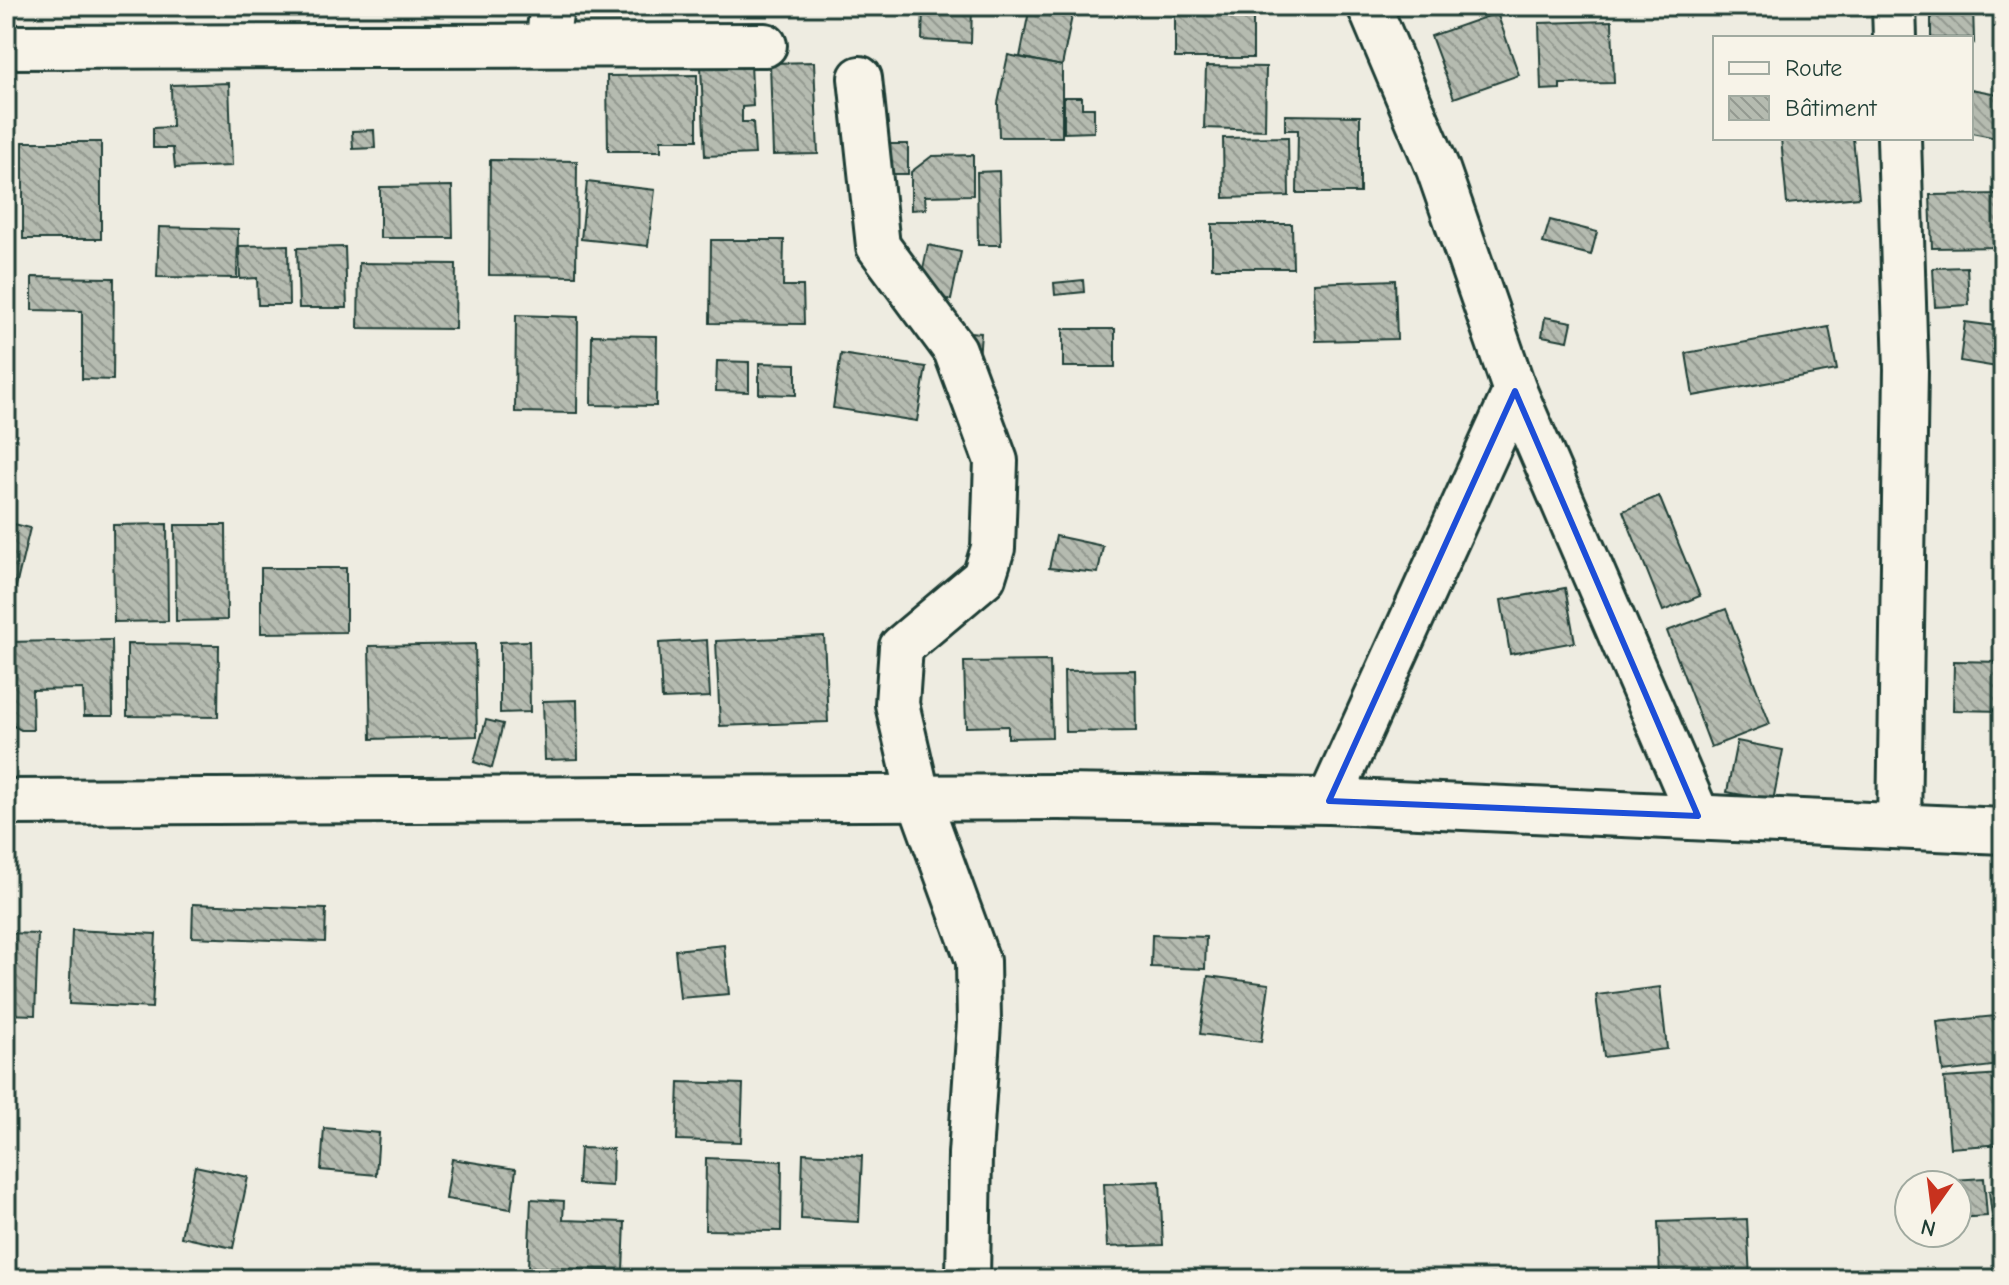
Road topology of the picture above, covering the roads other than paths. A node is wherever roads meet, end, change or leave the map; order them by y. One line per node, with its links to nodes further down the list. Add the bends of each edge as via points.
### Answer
1 (1369, 6): 9 (street, via 1438,169)
2 (1894, 6): 4 (street)
3 (549, 25): 5 (street); 6 (street)
4 (1895, 36)
5 (765, 45)
6 (6, 47)
7 (860, 78): 10 (street, via 878,246 955,350 996,461 993,548 984,577 901,647 897,704)
8 (1899, 140): 14 (street, via 1906,369)
9 (1515, 391): 11 (street); 13 (street)
10 (919, 799): 11 (main road); 12 (main road); 16 (street, via 978,961)
11 (1329, 801): 13 (main road)
12 (6, 802)
13 (1698, 816): 14 (main road)
14 (1899, 826): 15 (main road)
15 (2003, 831)
16 (968, 1279)

